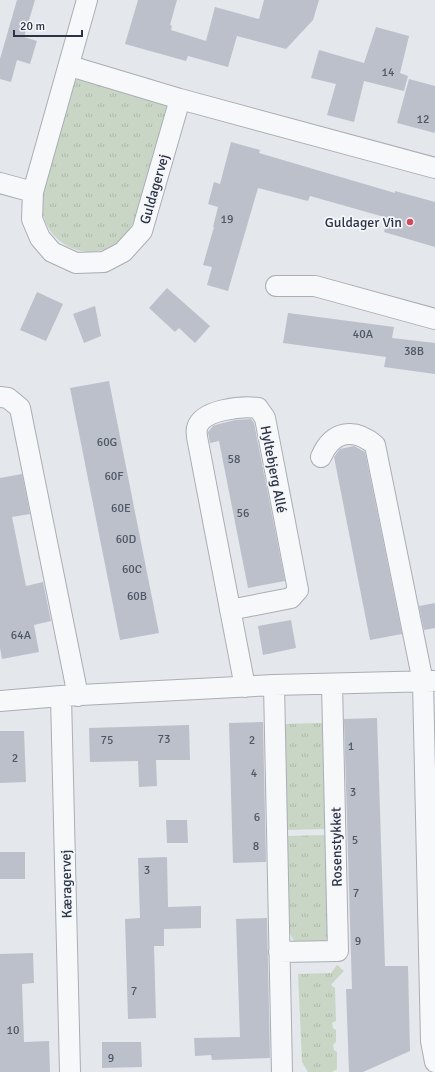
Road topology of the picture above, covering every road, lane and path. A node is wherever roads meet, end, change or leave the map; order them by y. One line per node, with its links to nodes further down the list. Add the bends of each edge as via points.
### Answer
1 (87, 0): 2 (street, Guldagervej)
2 (70, 66): 3 (street); 6 (street, Guldagervej)
3 (180, 99): 4 (street); 6 (street, Guldagervej, via 142,231 123,252 104,262 76,263 52,252 40,238 32,219)
4 (435, 168)
5 (0, 183): 6 (street)
6 (33, 192)
7 (276, 286): 8 (street, via 315,286)
8 (435, 319)
9 (0, 397): 16 (street, via 8,398 20,408)
10 (321, 457): 12 (street, via 331,441 349,434 368,438 375,445)
11 (230, 610): 11 (street, Hyltebjerg Allé, via 198,445 197,427 202,419 213,413 246,407 258,408 265,418 298,590 291,598); 15 (street, Hyltebjerg Allé)
12 (429, 681): 13 (street); 19 (street, via 431,1041)
13 (332, 684): 14 (street); 18 (street, Rosenstykket, via 338,951)
14 (274, 685): 15 (street); 18 (street)
15 (245, 686): 16 (street)
16 (70, 696): 17 (street); 20 (street, Kæragervej)
17 (0, 701)
18 (279, 952): 21 (street)
19 (435, 1062)
20 (70, 1072)
21 (282, 1072)

